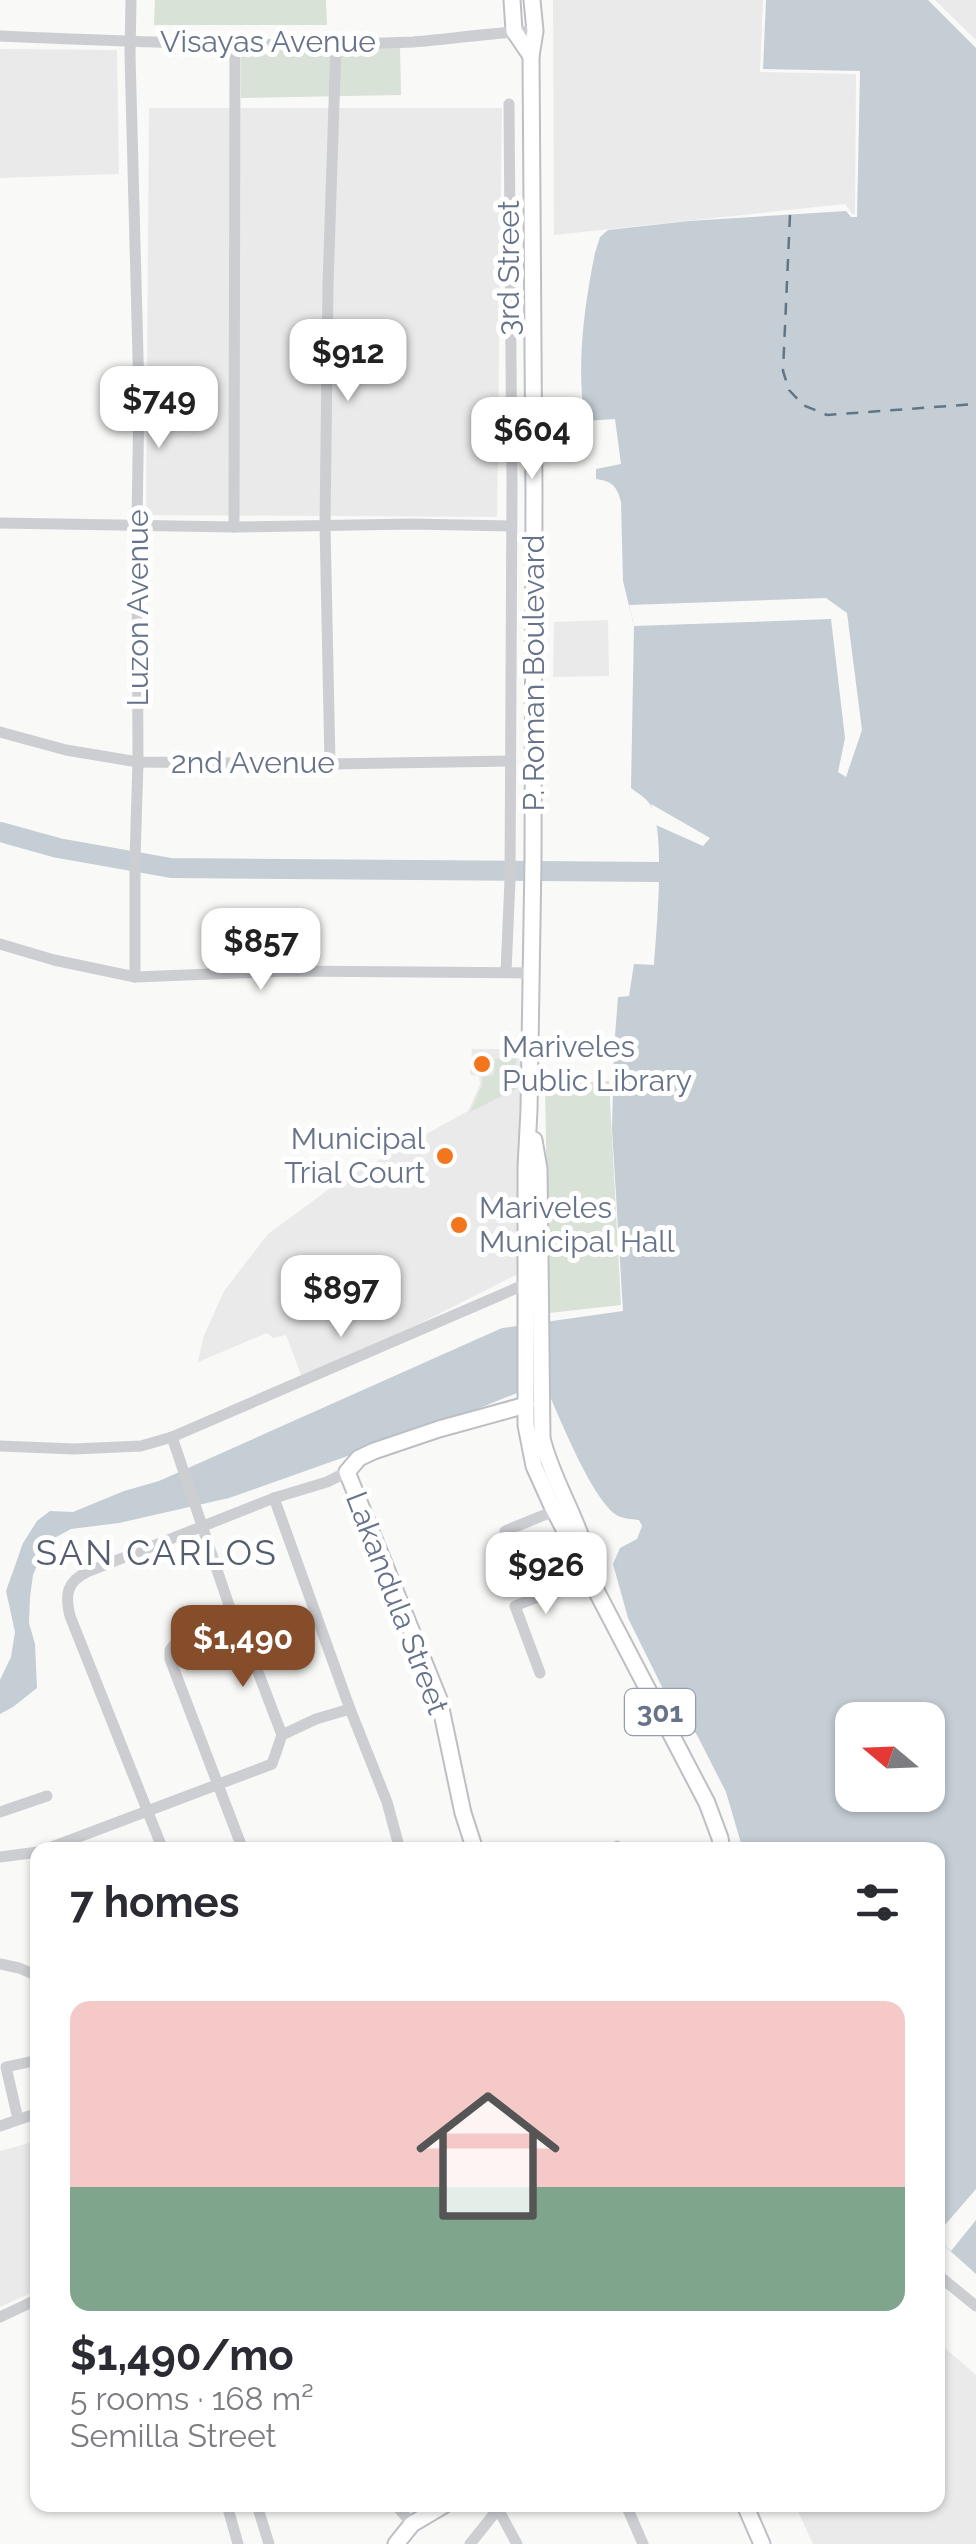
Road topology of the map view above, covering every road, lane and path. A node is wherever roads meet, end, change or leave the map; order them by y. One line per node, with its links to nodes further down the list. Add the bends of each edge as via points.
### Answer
1 (131, 0): 7 (street, Luzon Avenue)
2 (512, 0): 4 (main road)
3 (532, 0): 5 (main road, P. Roman Boulevard / 301)
4 (514, 31): 5 (street, Visayas Avenue); 9 (street, Visayas Avenue); 10 (main road)
5 (534, 31): 10 (main road, P. Roman Boulevard / 301)
6 (0, 36): 7 (street, Visayas Avenue)
7 (130, 42): 8 (street, Visayas Avenue); 17 (street, Luzon Avenue)
8 (236, 42): 9 (street, Visayas Avenue); 20 (street)
9 (336, 43): 18 (street)
10 (531, 56): 12 (main road, P. Roman Boulevard / 301)
11 (509, 104): 13 (street, 3rd Street)
12 (532, 326): 13 (street); 15 (main road, P. Roman Boulevard / 301)
13 (509, 334): 14 (street, 3rd Street)
14 (512, 484): 15 (street); 19 (street, 3rd Street)
15 (534, 494): 27 (main road, P. Roman Boulevard / 301)
16 (0, 523): 17 (street)
17 (136, 524): 20 (street); 23 (street, Luzon Avenue)
18 (326, 525): 19 (street); 20 (street); 24 (street)
19 (510, 526): 22 (street, 3rd Street)
20 (234, 527)
21 (0, 732): 23 (street, 2nd Avenue)
22 (510, 761): 24 (street, 2nd Avenue); 26 (street, 3rd Street)
23 (138, 762): 24 (street, 2nd Avenue); 28 (street, Luzon Avenue)
24 (330, 764)
25 (0, 944): 28 (street)
26 (506, 972): 27 (street); 28 (street)
27 (531, 972): 29 (main road, P. Roman Boulevard / 301)
28 (135, 977)
29 (530, 1110): 30 (main road, P. Roman Boulevard / 301); 31 (main road, P. Roman Boulevard / 301, via 538,1169)
30 (526, 1284): 31 (main road, P. Roman Boulevard / 301); 33 (street)
31 (533, 1312): 32 (main road, P. Roman Boulevard / 301)
32 (531, 1398): 35 (main road, via 374,1450); 37 (main road, P. Roman Boulevard / 301, via 528,1442); 40 (main road, P. Roman Boulevard / 301, via 548,1462 588,1554)
33 (172, 1437): 34 (street, via 142,1446); 38 (street)
34 (0, 1446)
35 (347, 1472): 36 (street); 53 (main road, Lakandula Street, via 439,1699)
36 (274, 1498): 38 (street); 43 (street)
37 (554, 1511): 39 (street); 40 (main road, P. Roman Boulevard / 301)
38 (202, 1528): 41 (street); 47 (street, via 86,1572 66,1594)
39 (504, 1532)
40 (589, 1577): 42 (street, via 514,1606); 54 (main road, P. Roman Boulevard / 301, via 707,1803)
41 (235, 1623): 44 (street); 45 (street, via 170,1650)
42 (540, 1673)
43 (350, 1709): 44 (street); 52 (street)
44 (282, 1734): 45 (street, via 272,1764)
45 (218, 1786): 47 (street); 51 (street)
46 (47, 1796): 48 (street)
47 (148, 1810): 49 (street); 50 (street)
48 (0, 1812)
49 (66, 1842)
50 (160, 1842)
51 (241, 1842)
52 (398, 1842)
53 (472, 1842)
54 (721, 1842)
55 (30, 1852): 56 (street)
56 (0, 1857)
57 (0, 1964): 58 (street)
58 (30, 1972)
59 (30, 2062): 61 (street, via 6,2067)
60 (30, 2116): 61 (street)
61 (18, 2120): 62 (street)
62 (0, 2126)
63 (945, 2281): 65 (street)
64 (30, 2303): 66 (street)
65 (976, 2306)
66 (0, 2317)
67 (229, 2512): 76 (street)
68 (260, 2512): 77 (street)
69 (402, 2512): 75 (street)
70 (432, 2512): 75 (main road)
71 (494, 2512): 79 (street)
72 (501, 2512): 80 (street)
73 (629, 2512): 81 (street)
74 (748, 2512): 82 (main road)
75 (412, 2524): 78 (main road)
76 (238, 2544)
77 (270, 2544)
78 (396, 2544)
79 (470, 2544)
80 (517, 2544)
81 (643, 2544)
82 (762, 2544)

